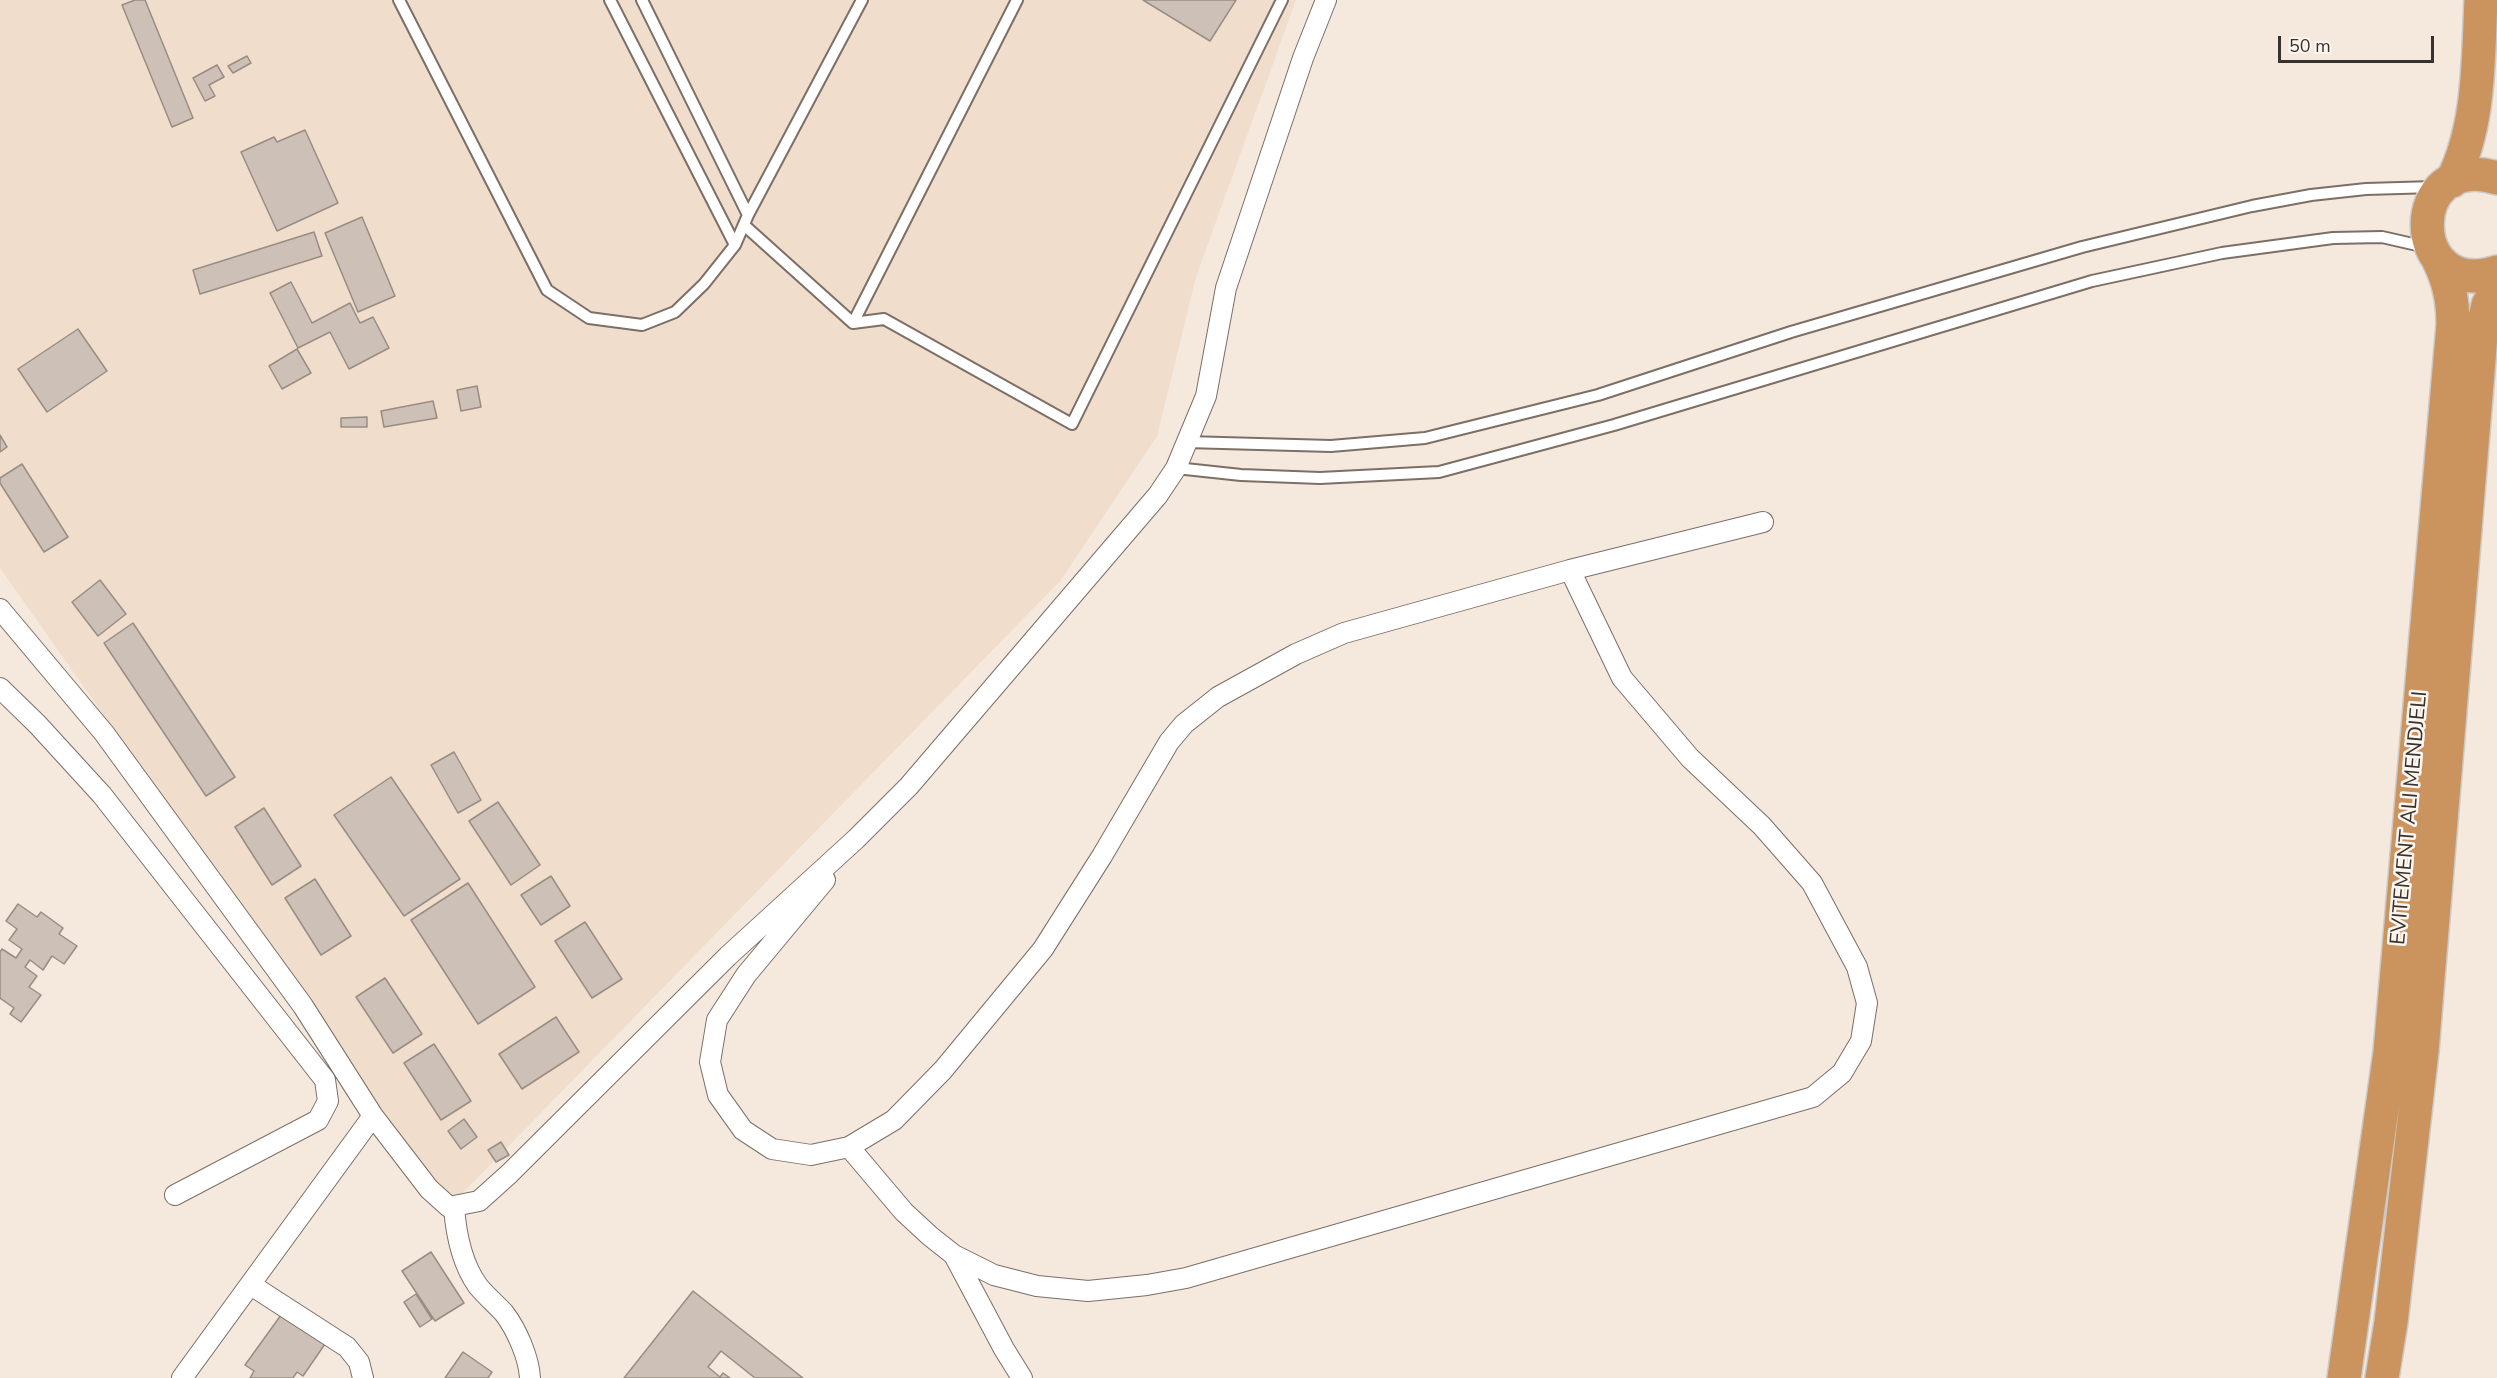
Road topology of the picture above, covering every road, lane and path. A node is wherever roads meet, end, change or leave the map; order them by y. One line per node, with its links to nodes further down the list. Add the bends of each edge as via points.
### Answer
1 (399, 0): 12 (lane, via 547,290 589,318 642,325 675,312)
2 (610, 0): 12 (lane)
3 (642, 0): 11 (lane)
4 (862, 0): 11 (lane)
5 (1017, 0): 16 (lane)
6 (1282, 0): 16 (lane, via 1072,424 884,319)
7 (1326, 0): 17 (street, via 1226,288 1206,396)
8 (2481, 0): 10 (highway, via 2476,90 2468,139 2461,162)
9 (2497, 178): 10 (highway, via 2468,175)
10 (2447, 184): 13 (highway, EVITEMENT ALI MENDJELI, via 2433,200 2427,216 2426,233); 17 (lane, via 2311,195 2082,247 1791,332 1598,395 1425,438 1331,446)
11 (746, 220): 12 (lane); 16 (lane)
12 (735, 245)
13 (2435, 254): 14 (highway, via 2451,269 2467,275); 18 (lane, via 2382,237 2334,238 2222,253 2092,281 1614,426 1440,472 1320,478); 34 (highway, EVITEMENT ALI MENDJELI, via 2448,279 2453,301 2450,361 2390,1052)
14 (2497, 272)
15 (2497, 290): 35 (highway, EVITEMENT ALI MENDJELI, via 2488,305 2481,335 2421,1062)
16 (853, 323)
17 (1186, 442): 18 (street)
18 (1176, 468): 23 (street, via 1158,495 963,724)
19 (1763, 522): 20 (street)
20 (1570, 570): 25 (street, via 1344,633 1296,654 1200,709 1169,742 1043,949 894,1120); 28 (street, via 1623,678 1690,758 1762,826 1812,883 1835,925 1857,967 1867,1004 1861,1041 1842,1073 1813,1097 1186,1278 1088,1291 1037,1286 994,1275)
21 (0, 609): 24 (street, via 104,733 167,818 303,1006)
22 (0, 688): 26 (street, via 102,795 325,1080 328,1101 318,1120)
23 (856, 839): 25 (street, via 746,975 717,1020 710,1062 718,1095 742,1130 772,1149 811,1155); 27 (street, via 728,956 489,1194 479,1201)
24 (373, 1116): 27 (street, via 429,1189 443,1203); 29 (street)
25 (849, 1147): 28 (street, via 904,1212)
26 (175, 1195)
27 (454, 1207): 32 (street, via 462,1253 478,1286 505,1314 529,1367)
28 (954, 1254): 33 (street)
29 (251, 1285): 30 (street); 31 (street, via 347,1347 359,1362)
30 (183, 1378)
31 (363, 1378)
32 (530, 1378)
33 (1022, 1378)
34 (2344, 1378)
35 (2382, 1378)

